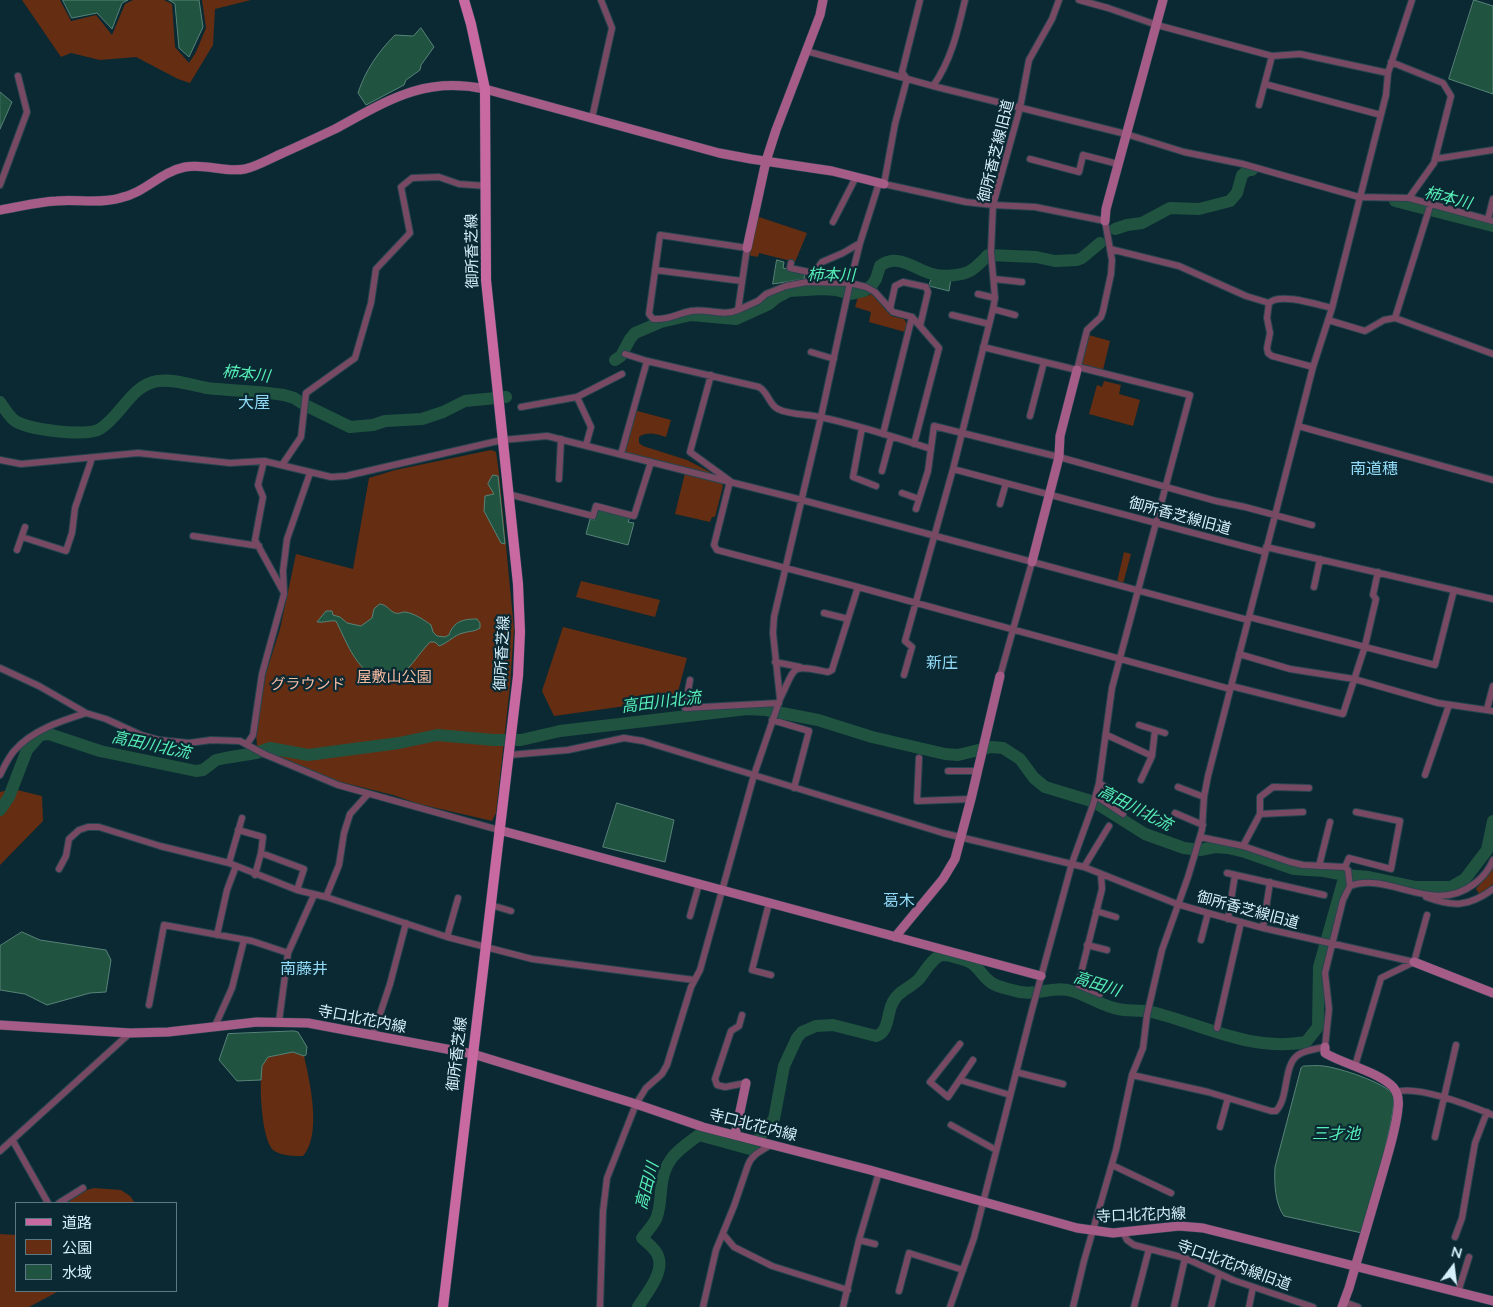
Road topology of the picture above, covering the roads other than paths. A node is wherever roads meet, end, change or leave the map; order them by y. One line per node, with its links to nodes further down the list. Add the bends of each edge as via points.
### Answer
1 (464, 0): 19 (main road, 御所香芝線)
2 (601, 0): 23 (street, via 612,28)
3 (823, 0): 11 (street)
4 (920, 0): 16 (street, via 902,72)
5 (965, 0): 18 (street, via 943,73)
6 (1059, 0): 21 (street, 御所香芝線旧道, via 1029,60)
7 (1079, 0): 10 (street)
8 (1164, 0): 10 (street)
9 (1412, 0): 13 (street)
10 (1157, 25): 12 (street); 24 (street)
11 (806, 51): 16 (street); 28 (street)
12 (1272, 56): 14 (street, via 1300,54); 17 (street)
13 (1391, 62): 14 (street); 27 (street, via 1443,83 1448,89 1451,96)
14 (1388, 73): 22 (street)
15 (18, 76): 32 (street, via 27,112)
16 (907, 79): 18 (street); 31 (street)
17 (1264, 84): 20 (street); 22 (street)
18 (933, 86): 21 (street)
19 (485, 89): 23 (street); 33 (main road, 御所香芝線); 39 (street, via 442,86 403,94 245,169 184,167 120,199 56,201)
20 (1259, 105)
21 (1020, 108): 24 (street); 37 (street, 御所香芝線旧道)
22 (1381, 115): 34 (street)
23 (592, 118): 28 (street, via 719,153)
24 (1126, 134): 29 (street); 34 (street)
25 (1493, 150): 27 (street)
26 (1030, 159): 29 (street, via 1079,172 1083,155)
27 (1435, 159): 35 (street)
28 (766, 161): 30 (street); 44 (street)
29 (1118, 164): 41 (street)
30 (856, 177): 31 (street); 42 (street)
31 (881, 184): 37 (street); 43 (street)
32 (0, 185)
33 (486, 186): 89 (main road, 御所香芝線, via 486,280); 99 (street, via 459,184 439,177 412,178 401,187 410,233 376,269 355,358 306,392 301,437)
34 (1359, 197): 35 (street); 57 (street)
35 (1409, 198): 38 (street)
36 (1493, 199): 40 (street)
37 (993, 206): 41 (street, via 1035,207); 49 (street, 御所香芝線旧道)
38 (1429, 207): 40 (street); 64 (street)
39 (0, 210)
40 (1491, 220)
41 (1105, 221): 45 (street)
42 (833, 222)
43 (860, 243): 48 (street, via 822,262); 53 (street)
44 (747, 248): 47 (street, via 660,235); 50 (street)
45 (1110, 249): 56 (street, via 1180,266); 76 (street, via 1112,266 1103,311 1087,330)
46 (791, 263): 48 (street, via 790,268)
47 (655, 270): 50 (street); 60 (street, via 649,314 653,319 665,320 692,311 731,314)
48 (813, 273): 51 (street)
49 (994, 279): 52 (street); 55 (street, 御所香芝線旧道)
50 (742, 281): 60 (street)
51 (807, 282): 53 (street); 60 (street, via 775,290)
52 (1022, 282)
53 (850, 286): 58 (street, via 866,287 875,292); 72 (street)
54 (978, 294): 55 (street)
55 (995, 298): 59 (street, 御所香芝線旧道)
56 (1269, 303): 57 (street, via 1277,298 1293,299); 75 (street, via 1268,353)
57 (1332, 308): 65 (street)
58 (890, 309): 63 (street); 67 (street, via 895,286 903,282 926,288 928,292)
59 (993, 309): 62 (street); 66 (street, 御所香芝線旧道)
60 (738, 310)
61 (952, 315): 66 (street)
62 (1015, 315)
63 (912, 317): 67 (street); 86 (street)
64 (1395, 318): 65 (street, via 1384,320 1365,331); 71 (street)
65 (1328, 320): 75 (street)
66 (989, 324): 68 (street, 御所香芝線旧道)
67 (920, 326): 90 (street, via 938,348)
68 (983, 347): 74 (street); 85 (street, 御所香芝線旧道)
69 (811, 352): 72 (street)
70 (625, 354): 73 (street)
71 (1493, 354)
72 (834, 359): 82 (street)
73 (647, 360): 78 (street); 93 (street)
74 (1044, 362): 76 (street); 81 (street)
75 (1313, 367): 83 (street)
76 (1077, 369): 94 (street, via 1060,436); 108 (street, via 1190,395)
77 (622, 374): 79 (street)
78 (711, 374): 82 (street, via 759,387 780,410); 105 (street, via 690,452)
79 (577, 397): 80 (street); 91 (street, via 591,427)
80 (521, 407)
81 (1030, 416)
82 (821, 417): 84 (street); 113 (street)
83 (1298, 426): 104 (street); 116 (street)
84 (862, 428): 86 (street); 107 (street, via 853,477)
85 (961, 432): 92 (street, via 934,426); 94 (street); 100 (street, 御所香芝線旧道)
86 (883, 434): 87 (street)
87 (891, 437): 90 (street); 101 (street)
88 (560, 439): 89 (street, via 538,436); 91 (street); 103 (street)
89 (502, 440): 102 (street, via 346,476); 110 (main road, 御所香芝線)
90 (914, 444): 92 (street)
91 (586, 445): 93 (street)
92 (931, 449): 112 (street)
93 (621, 454): 98 (street)
94 (1059, 457): 108 (street); 111 (street)
95 (92, 458): 96 (street, via 21,464); 97 (street, via 138,453 230,464); 122 (street, via 75,508 66,551)
96 (0, 460)
97 (264, 462): 99 (street); 123 (street, via 258,485 264,497 255,540)
98 (651, 462): 105 (street); 110 (street, via 634,516 596,506 593,516)
99 (282, 465): 102 (street)
100 (952, 469): 106 (street, 御所香芝線旧道); 121 (street)
101 (882, 471)
102 (310, 473): 134 (street, via 287,540)
103 (559, 479)
104 (1493, 480)
105 (730, 481): 113 (street); 128 (street, via 714,545 717,550)
106 (1006, 483): 111 (street, 御所香芝線旧道); 114 (street)
107 (876, 486)
108 (1165, 486): 116 (street); 117 (street)
109 (902, 493): 112 (street)
110 (507, 494): 163 (main road, 御所香芝線, via 520,607 520,652)
111 (1050, 495): 117 (street, 御所香芝線旧道); 127 (street)
112 (919, 499): 115 (street)
113 (802, 500): 121 (street); 128 (street)
114 (1000, 504)
115 (916, 509)
116 (1275, 515): 118 (street); 124 (street)
117 (1156, 523): 124 (street, 御所香芝線旧道); 132 (street)
118 (1312, 525)
119 (25, 527): 122 (street)
120 (193, 536): 123 (street)
121 (934, 536): 127 (street); 136 (street)
122 (22, 537): 125 (street)
123 (260, 546): 134 (street)
124 (1266, 549): 126 (street); 138 (street, 御所香芝線旧道)
125 (17, 550)
126 (1320, 559): 129 (street); 131 (street)
127 (1032, 562): 132 (street); 140 (street)
128 (786, 568): 130 (street); 144 (street, via 774,617)
129 (1378, 572): 133 (street); 141 (street, via 1373,595 1376,599)
130 (858, 587): 136 (street); 139 (street)
131 (1314, 587)
132 (1138, 590): 138 (street); 143 (street)
133 (1454, 590): 135 (street); 141 (street, via 1435,666)
134 (284, 594): 162 (street, via 262,674 253,735)
135 (1493, 598)
136 (916, 603): 140 (street); 147 (street, via 906,641 912,647)
137 (824, 613): 139 (street)
138 (1248, 618): 141 (street); 142 (street, 御所香芝線旧道)
139 (848, 619): 145 (street, via 832,670)
140 (1013, 629): 143 (street); 148 (street)
141 (1365, 646): 150 (street)
142 (1239, 654): 150 (street, via 1290,669); 152 (street, 御所香芝線旧道)
143 (1120, 658): 152 (street); 161 (street, via 1110,697)
144 (775, 662): 145 (street); 153 (street)
145 (800, 667): 153 (street, via 794,670)
146 (0, 668): 156 (street)
147 (904, 675)
148 (1000, 676): 167 (street)
149 (690, 680): 153 (street, via 684,708)
150 (1354, 680): 152 (street, via 1343,714); 154 (street)
151 (1493, 686): 155 (street)
152 (1231, 688): 178 (street, 御所香芝線旧道)
153 (779, 703): 157 (street)
154 (1449, 705): 155 (street); 170 (street)
155 (1490, 710)
156 (86, 713): 162 (street, via 159,740 189,743 240,741); 168 (street, via 60,721 23,743)
157 (772, 720): 169 (street); 173 (street, via 809,731)
158 (1139, 725): 159 (street)
159 (1155, 730): 160 (street); 164 (street)
160 (1165, 733)
161 (1107, 735): 164 (street); 172 (street)
162 (247, 744): 176 (street, via 338,785)
163 (509, 755): 169 (street, via 568,750 624,738); 191 (main road, 御所香芝線)
164 (1152, 756): 171 (street)
165 (919, 758): 179 (street, via 917,801)
166 (948, 771): 167 (street)
167 (978, 771): 179 (street)
168 (0, 774)
169 (754, 775): 173 (street); 213 (street)
170 (1425, 775)
171 (1141, 780)
172 (1099, 783): 177 (street); 180 (street)
173 (794, 788): 192 (street)
174 (1178, 788): 178 (street)
175 (1308, 788): 185 (street, via 1273,787 1260,797)
176 (368, 794): 191 (street); 217 (street, via 350,814 339,864)
177 (1096, 796): 183 (street); 198 (street)
178 (1204, 798): 188 (street, 御所香芝線旧道)
179 (972, 799): 192 (street)
180 (1145, 811)
181 (1303, 812): 185 (street)
182 (1356, 812): 203 (street, via 1400,821 1391,869 1349,858)
183 (1124, 814)
184 (1175, 814): 188 (street)
185 (1260, 814): 194 (street)
186 (242, 818): 190 (street)
187 (1330, 822): 200 (street)
188 (1203, 825): 193 (street, 御所香芝線旧道)
189 (1109, 826): 201 (street)
190 (238, 830): 195 (street, via 263,837); 197 (street)
191 (499, 830): 209 (street); 221 (main road, 御所香芝線)
192 (962, 837): 198 (street); 234 (street, via 950,868)
193 (1200, 838): 194 (street); 220 (street, 御所香芝線旧道)
194 (1243, 846): 200 (street, via 1290,862)
195 (261, 853): 206 (street); 212 (street, via 304,869)
196 (1493, 860): 214 (street, via 1477,882 1460,892 1441,896)
197 (228, 863): 199 (street); 202 (street, via 88,826 69,839 66,856)
198 (1072, 863): 201 (street); 244 (street)
199 (236, 866): 206 (street); 232 (street)
200 (1319, 866): 203 (street)
201 (1084, 867): 205 (street)
202 (59, 869)
203 (1346, 869): 210 (street)
204 (1226, 873): 207 (street)
205 (1101, 874): 220 (street); 223 (street, via 1102,889)
206 (255, 875): 212 (street)
207 (1235, 875): 208 (street); 228 (street)
208 (1270, 882): 216 (street); 231 (street)
209 (699, 884): 213 (street); 226 (street)
210 (1350, 884): 214 (street, via 1370,883); 237 (street)
211 (1493, 888): 214 (street, via 1459,905)
212 (297, 890): 215 (street)
213 (722, 890): 219 (street); 245 (street, via 700,970)
214 (1418, 893)
215 (314, 895): 217 (street); 241 (street)
216 (1324, 895)
217 (326, 897): 230 (street)
218 (458, 898): 233 (street)
219 (770, 903): 234 (street); 243 (street, via 752,970)
220 (1177, 904): 224 (street, 御所香芝線旧道); 263 (street, via 1162,950 1143,1048)
221 (490, 905): 222 (street); 239 (main road, 御所香芝線)
222 (512, 911)
223 (1096, 911): 227 (street); 238 (street)
224 (1208, 913): 228 (street, 御所香芝線旧道); 236 (street)
225 (1427, 915): 242 (street)
226 (690, 916)
227 (1116, 917)
228 (1228, 919): 229 (street, 御所香芝線旧道)
229 (1241, 922): 231 (street, 御所香芝線旧道); 253 (street)
230 (406, 923): 233 (street); 255 (street)
231 (1263, 928): 237 (street, 御所香芝線旧道)
232 (218, 935): 235 (street); 248 (street, via 164,925)
233 (447, 937): 239 (street)
234 (896, 937): 244 (street)
235 (244, 940): 241 (street); 252 (street, via 232,988)
236 (1201, 940)
237 (1332, 944): 242 (street, 御所香芝線旧道); 258 (street, via 1326,974 1330,1009)
238 (1087, 945): 240 (street); 247 (street, via 1078,985)
239 (486, 948): 245 (street, via 532,959); 259 (main road, 御所香芝線)
240 (1108, 950)
241 (288, 953): 250 (street)
242 (1414, 962): 246 (street); 261 (street, via 1381,978)
243 (771, 975)
244 (1041, 976): 262 (street)
245 (694, 980): 271 (street, via 665,1070 646,1088)
246 (1493, 993)
247 (1100, 994)
248 (149, 1005)
249 (742, 1015): 265 (street, via 739,1026 731,1031 715,1079 717,1085 725,1087)
250 (280, 1021): 252 (street, 寺口北花内線); 255 (street, 寺口北花内線)
251 (0, 1025): 254 (street, 寺口北花内線)
252 (215, 1026): 254 (street, 寺口北花内線)
253 (1217, 1028)
254 (130, 1033): 277 (street)
255 (373, 1035): 259 (street, 寺口北花内線)
256 (960, 1044): 264 (street, via 930,1082 948,1097)
257 (1456, 1045): 270 (street)
258 (1325, 1047): 261 (street, via 1330,1056); 269 (street, via 1301,1053 1293,1059 1281,1103 1276,1110)
259 (473, 1054): 271 (street, 寺口北花内線); 307 (main road, 御所香芝線)
260 (973, 1060): 264 (street)
261 (1355, 1066): 267 (street, via 1388,1083)
262 (1016, 1072): 266 (street); 268 (street)
263 (1132, 1075): 269 (street); 281 (street)
264 (960, 1080): 268 (street)
265 (746, 1084): 275 (street)
266 (1063, 1084)
267 (1396, 1092): 270 (street, via 1412,1090); 297 (street, via 1397,1117)
268 (1010, 1095): 279 (street)
269 (1228, 1098): 274 (street)
270 (1445, 1099): 272 (street); 276 (street)
271 (636, 1104): 275 (street, 寺口北花内線); 308 (street, via 604,1193)
272 (1490, 1114): 291 (street, via 1476,1143 1462,1218)
273 (950, 1125): 279 (street)
274 (1220, 1127)
275 (735, 1135): 278 (street, 寺口北花内線)
276 (1435, 1138)
277 (12, 1141): 280 (street); 285 (street)
278 (768, 1143): 282 (street, 寺口北花内線); 290 (street, via 750,1159)
279 (996, 1150): 287 (street)
280 (0, 1152)
281 (1112, 1165): 284 (street); 288 (street)
282 (879, 1172): 287 (street, 寺口北花内線); 292 (street)
283 (83, 1188): 286 (street)
284 (1171, 1194)
285 (47, 1202)
286 (61, 1202)
287 (983, 1202): 288 (street, 寺口北花内線); 298 (street)
288 (1093, 1231): 289 (street, 寺口北花内線); 312 (street)
289 (1122, 1232): 294 (street, 寺口北花内線旧道, via 1130,1243); 297 (street, 寺口北花内線, via 1179,1226 1203,1228)
290 (723, 1234): 301 (street, via 734,1247 772,1266); 309 (street, via 713,1260)
291 (1454, 1237)
292 (858, 1240): 293 (street); 301 (street)
293 (875, 1244)
294 (1149, 1249): 296 (street, 寺口北花内線旧道); 313 (street)
295 (1469, 1257): 303 (street)
296 (1185, 1258): 299 (street, 寺口北花内線旧道); 314 (street)
297 (1355, 1266): 303 (street, 寺口北花内線); 306 (street)
298 (963, 1270): 302 (street, via 909,1253); 311 (street)
299 (1219, 1275): 300 (street, 寺口北花内線旧道); 315 (street)
300 (1253, 1287): 305 (street, 寺口北花内線旧道); 316 (street)
301 (848, 1290): 310 (street)
302 (899, 1290)
303 (1458, 1292): 304 (street, 寺口北花内線)
304 (1493, 1302)
305 (1298, 1305): 317 (street, 寺口北花内線旧道)
306 (1343, 1305): 318 (street)
307 (443, 1307)
308 (600, 1307)
309 (703, 1307)
310 (843, 1307)
311 (950, 1307)
312 (1074, 1307)
313 (1134, 1307)
314 (1174, 1307)
315 (1211, 1307)
316 (1249, 1307)
317 (1313, 1307)
318 (1358, 1307)

